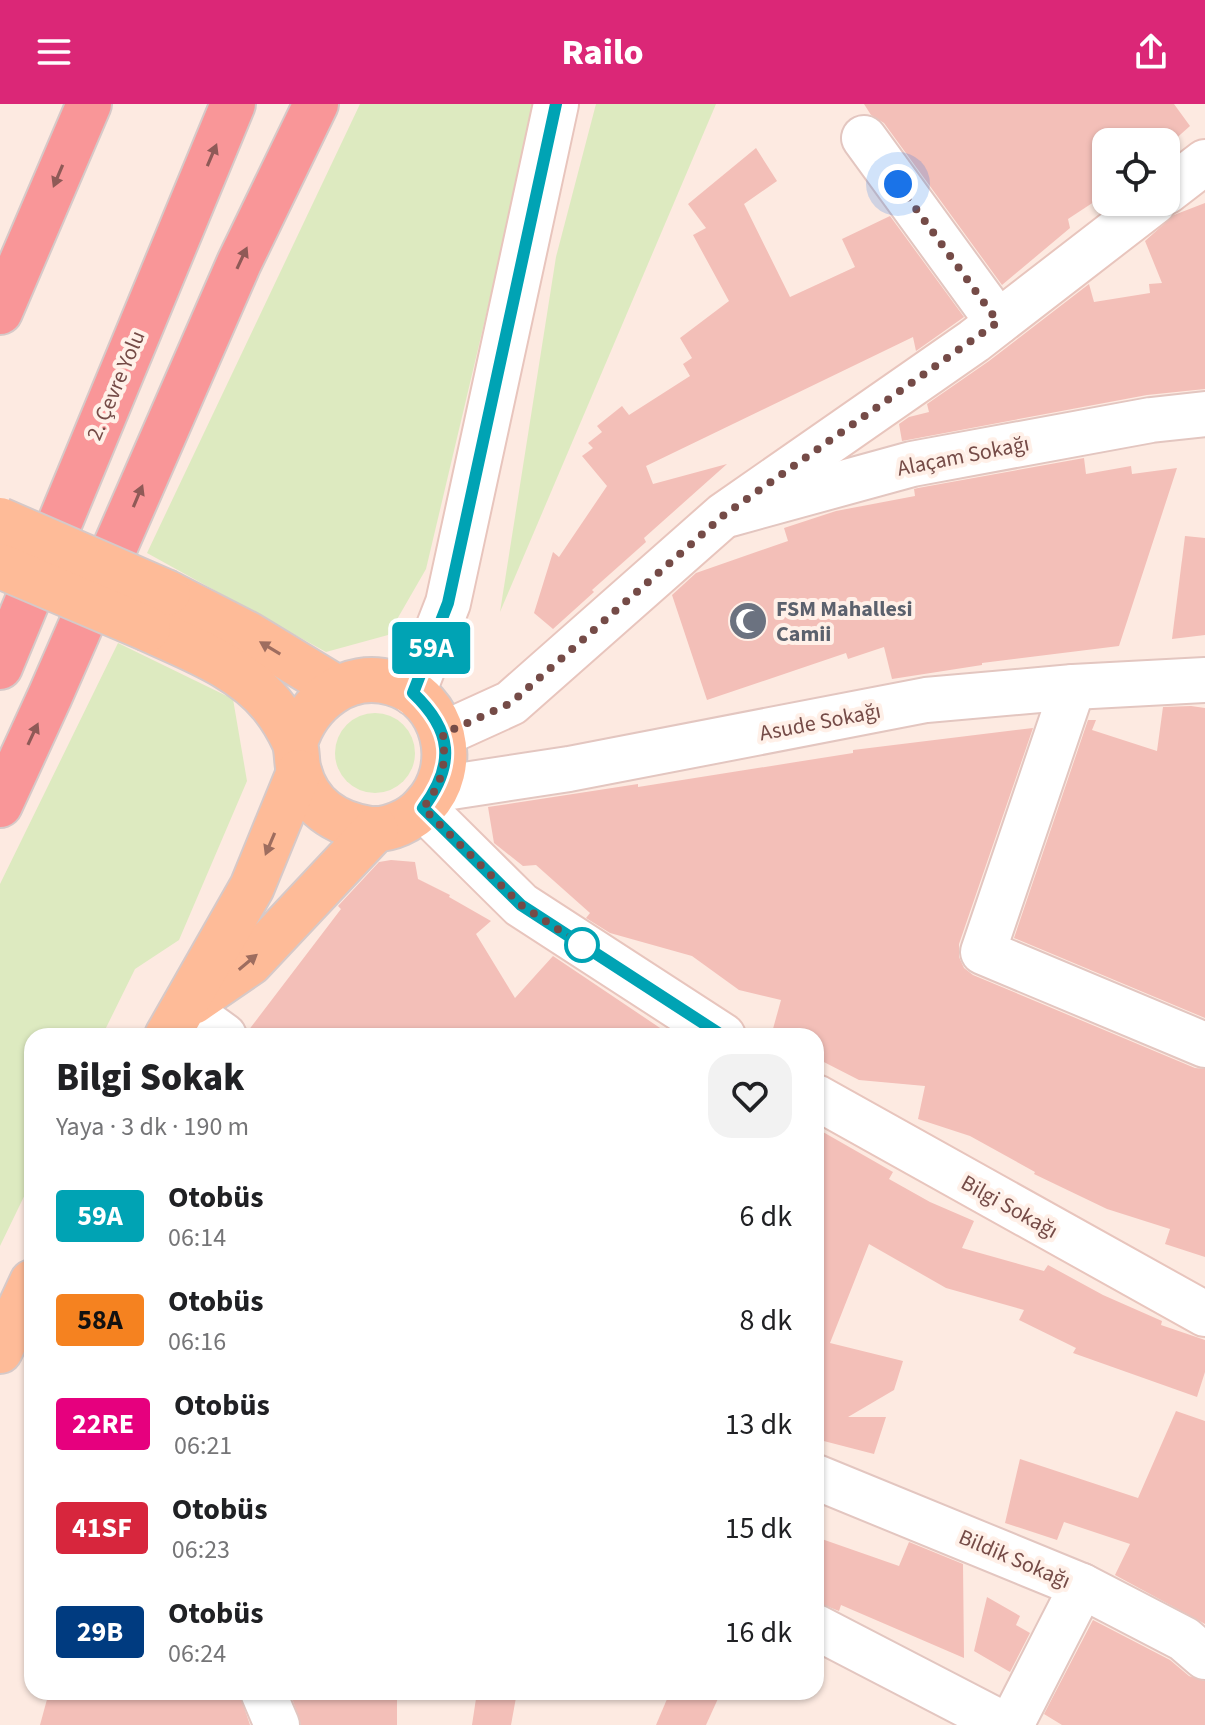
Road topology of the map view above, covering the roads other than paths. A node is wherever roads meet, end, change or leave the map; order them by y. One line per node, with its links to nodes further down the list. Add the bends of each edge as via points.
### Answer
1 (89, 104): 9 (highway, one-way to 9)
2 (233, 104): 16 (highway, 2. Çevre Yolu, one-way to 2)
3 (316, 104): 24 (highway, one-way to 3, via 239,263)
4 (556, 104): 20 (street, via 448,603)
5 (864, 138): 10 (street)
6 (1205, 162): 7 (street)
7 (1180, 181)
8 (1136, 216): 10 (street)
9 (0, 312)
10 (998, 322): 12 (street)
11 (1205, 414): 12 (street, Alaçam Sokağı, via 912,464)
12 (724, 515): 21 (street, via 511,703)
13 (0, 520): 15 (main road, bridge)
14 (0, 566): 15 (main road, bridge)
15 (158, 611): 19 (main road, one-way to 15, via 248,634); 22 (main road, via 271,704)
16 (0, 667)
17 (1205, 680): 18 (street, Asude Sokağı)
18 (1073, 687): 23 (street, Asude Sokağı, via 926,700); 29 (street, via 983,952)
19 (337, 688): 20 (main road, via 376,680); 22 (main road, via 302,723)
20 (413, 693): 21 (main road, via 432,711)
21 (443, 734): 23 (main road, via 446,759)
22 (297, 758): 25 (main road, via 309,795 325,813 349,826); 26 (main road, one-way to 26, via 252,887)
23 (430, 798): 25 (main road, via 401,823); 28 (street, via 521,905)
24 (0, 805)
25 (376, 829): 26 (main road, one-way to 25, via 250,963)
26 (176, 1022): 27 (street)
27 (197, 1028)
28 (711, 1028)
29 (1205, 1045)
30 (824, 1101): 32 (street, Bilgi Sokağı)
31 (24, 1299): 33 (main road)
32 (1205, 1314)
33 (0, 1351)
34 (824, 1480): 35 (street, Bildik Sokağı)
35 (1082, 1586): 37 (street, Bildik Sokağı, via 1184,1639); 41 (street)
36 (824, 1631): 40 (street)
37 (1205, 1657)
38 (266, 1700): 39 (street)
39 (277, 1725)
40 (1005, 1725)
41 (1011, 1725)

